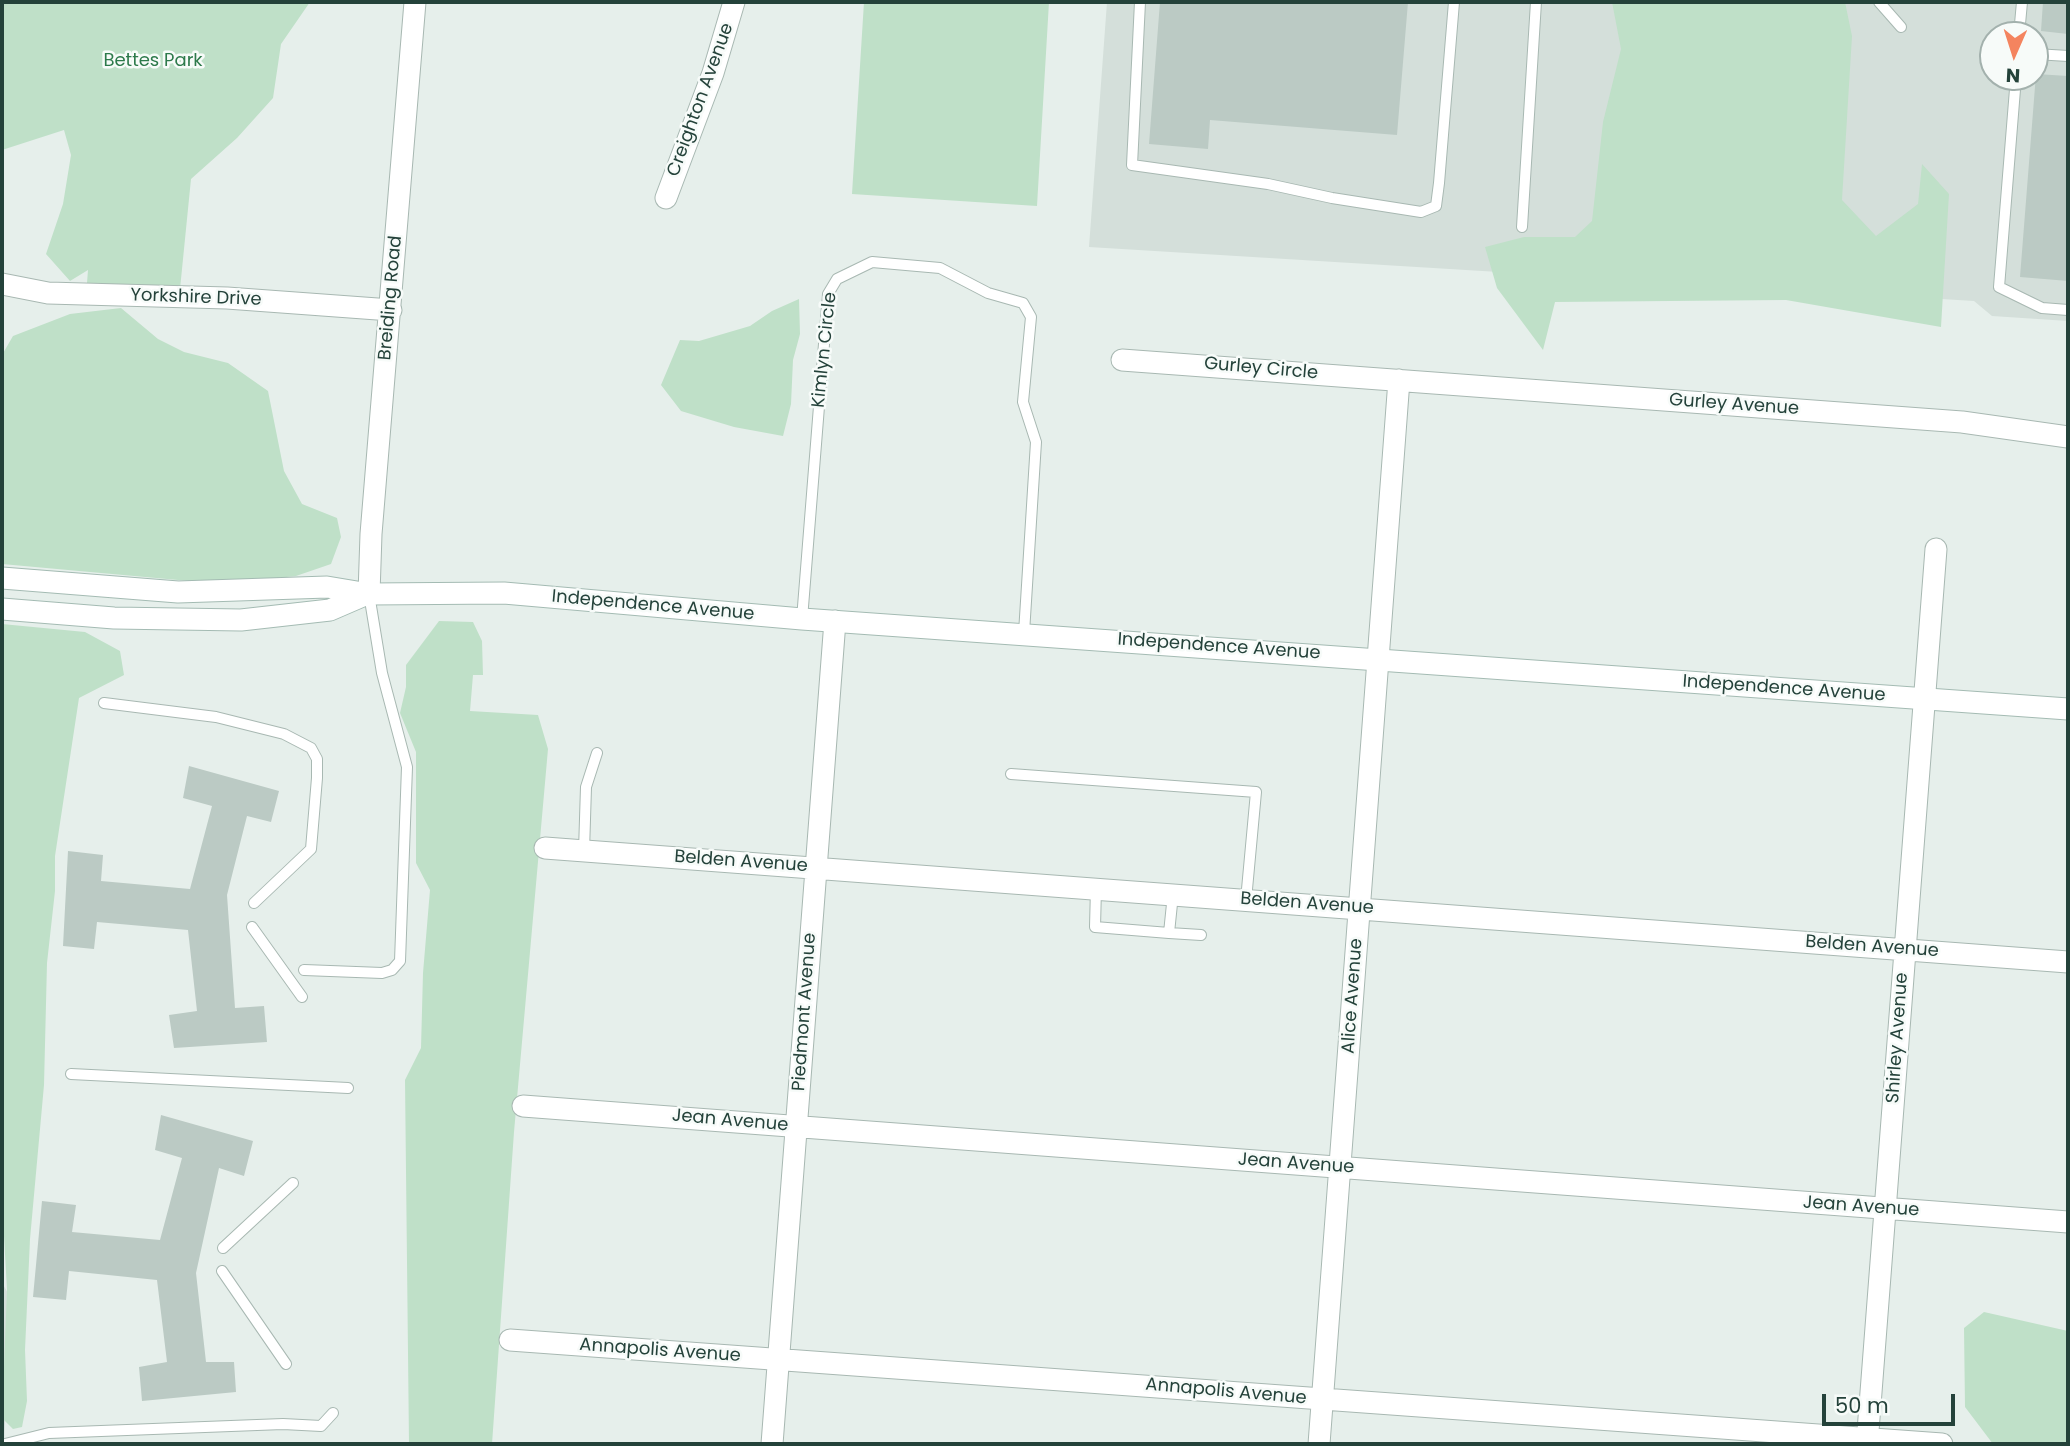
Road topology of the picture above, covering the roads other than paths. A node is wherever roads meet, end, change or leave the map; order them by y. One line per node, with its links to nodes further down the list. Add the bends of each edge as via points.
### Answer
1 (415, 2): 16 (street, Breiding Road)
2 (734, 2): 13 (street, Creighton Avenue)
3 (1140, 2): 4 (lane, via 1132,165 1421,212 1436,206)
4 (1454, 2)
5 (1536, 2): 14 (lane)
6 (1879, 2): 9 (lane)
7 (2022, 2): 8 (lane)
8 (2020, 21)
9 (1901, 27)
10 (2049, 55): 11 (lane)
11 (2068, 56)
12 (2015, 91): 17 (lane, via 1999,287 2042,308)
13 (666, 198)
14 (1522, 227)
15 (2, 284): 16 (street, Yorkshire Drive, via 48,293 227,298)
16 (391, 310): 23 (street, Breiding Road)
17 (2068, 310)
18 (1122, 360): 19 (street, Gurley Circle)
19 (1399, 380): 20 (street, Gurley Avenue, via 1962,422); 28 (street, Alice Avenue)
20 (2068, 436)
21 (1936, 549): 29 (street, Shirley Avenue)
22 (2, 578): 23 (street, Independence Avenue, via 178,592 327,587)
23 (369, 594): 24 (street, Independence Avenue, via 330,610 241,620); 25 (street, Independence Avenue, via 504,593); 47 (lane, via 382,673 407,767 400,961 382,973)
24 (2, 610)
25 (802, 619): 26 (street, Independence Avenue); 27 (lane, Kimlyn Circle, via 828,294 837,279 872,262 897,263 940,268 988,293 1023,303 1031,317 1023,402 1036,442)
26 (835, 621): 27 (street, Independence Avenue); 36 (street, Piedmont Avenue)
27 (1024, 633): 28 (street, Independence Avenue)
28 (1380, 660): 29 (street, Independence Avenue); 41 (street, Alice Avenue)
29 (1925, 699): 31 (street, Independence Avenue); 45 (street, Shirley Avenue)
30 (104, 704): 40 (lane, via 216,717 284,734 311,748 317,759 317,778 311,849)
31 (2068, 709)
32 (597, 753): 35 (lane, via 586,787)
33 (1011, 774): 39 (lane, via 1256,792)
34 (545, 848): 35 (street, Belden Avenue)
35 (584, 851): 36 (street, Belden Avenue)
36 (816, 867): 37 (street, Belden Avenue); 52 (street, Piedmont Avenue)
37 (1097, 888): 38 (street, Belden Avenue); 43 (lane, via 1095,927)
38 (1173, 894): 39 (street, Belden Avenue); 43 (lane)
39 (1246, 900): 41 (street, Belden Avenue)
40 (254, 904)
41 (1359, 909): 45 (street, Belden Avenue); 53 (street, Alice Avenue)
42 (252, 927): 48 (lane)
43 (1169, 933): 44 (lane)
44 (1201, 935)
45 (1904, 949): 46 (street, Belden Avenue); 55 (street, Shirley Avenue)
46 (2068, 962)
47 (304, 970)
48 (302, 997)
49 (71, 1074): 50 (lane)
50 (348, 1088)
51 (523, 1106): 52 (street, Jean Avenue)
52 (797, 1127): 53 (street, Jean Avenue); 60 (street, Piedmont Avenue)
53 (1340, 1167): 55 (street, Jean Avenue); 62 (street, Alice Avenue)
54 (293, 1183): 57 (lane)
55 (1885, 1209): 56 (street, Jean Avenue); 64 (street, Shirley Avenue)
56 (2068, 1222)
57 (223, 1248)
58 (222, 1271): 61 (lane)
59 (510, 1340): 60 (street, Annapolis Avenue)
60 (778, 1358): 62 (street, Annapolis Avenue); 66 (street, Piedmont Avenue)
61 (286, 1364)
62 (1322, 1400): 64 (street, Annapolis Avenue); 67 (street, Alice Avenue)
63 (333, 1413): 65 (lane, via 321,1426 49,1433)
64 (1868, 1442): 68 (street, Annapolis Avenue)
65 (5, 1444)
66 (772, 1444)
67 (1319, 1444)
68 (1942, 1444)

